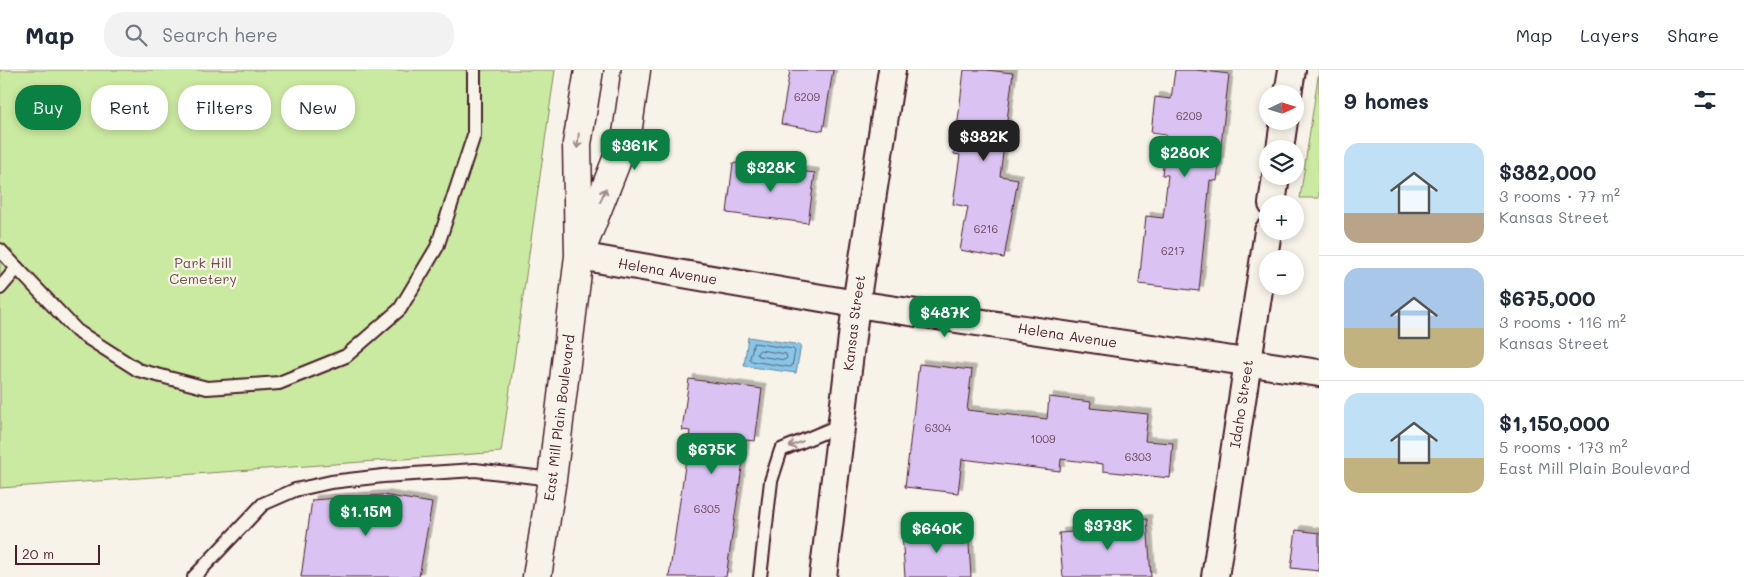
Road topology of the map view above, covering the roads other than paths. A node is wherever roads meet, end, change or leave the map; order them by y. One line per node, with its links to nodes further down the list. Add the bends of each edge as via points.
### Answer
1 (474, 70): 10 (lane, via 474,135 437,247 400,309 346,356 279,384 207,388 138,370 77,331)
2 (589, 70): 9 (main road, East Mill Plain Boulevard, one-way to 9, via 578,144)
3 (636, 70): 9 (main road, East Mill Plain Boulevard, one-way to 3, via 626,134)
4 (892, 70): 12 (street, Kansas Street)
5 (1292, 70): 6 (street)
6 (1290, 85)
7 (1267, 240): 13 (street, Idaho Street)
8 (0, 250): 10 (lane)
9 (579, 256): 12 (street, Helena Avenue); 16 (main road, East Mill Plain Boulevard)
10 (16, 268): 11 (lane)
11 (0, 288)
12 (856, 304): 13 (street, Helena Avenue); 15 (street, Kansas Street)
13 (1249, 363): 14 (street, Helena Avenue); 21 (street, Idaho Street)
14 (1319, 373)
15 (841, 425): 19 (lane, one-way to 19, via 780,450 771,481); 20 (street, Kansas Street)
16 (552, 479): 17 (lane, via 475,470 384,476 295,490 263,504); 18 (main road, East Mill Plain Boulevard)
17 (194, 577)
18 (537, 577)
19 (760, 577)
20 (823, 577)
21 (1215, 577)

